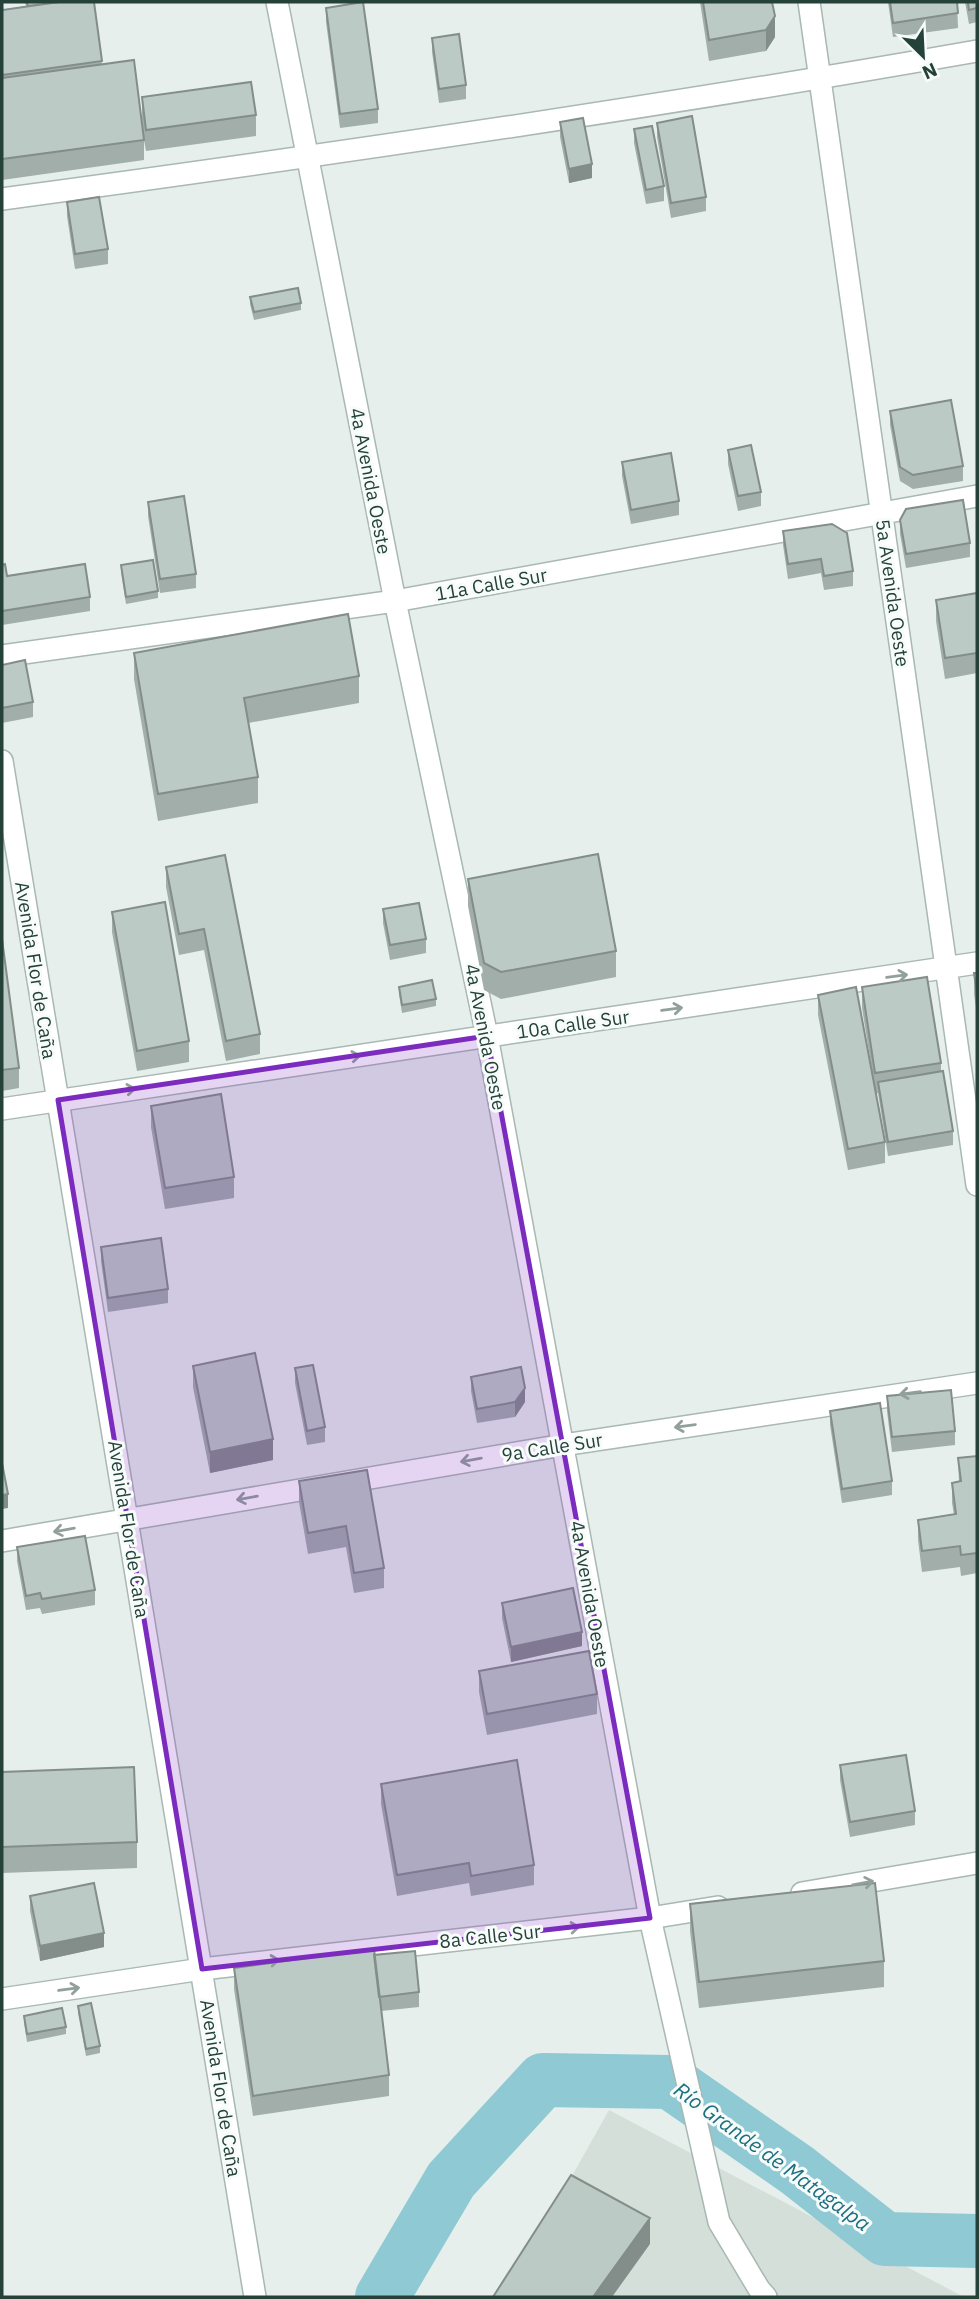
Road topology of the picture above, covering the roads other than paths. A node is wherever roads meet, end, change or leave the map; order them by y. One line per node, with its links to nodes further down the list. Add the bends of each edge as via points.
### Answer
1 (276, 2): 5 (street, 4a Avenida Oeste)
2 (809, 2): 4 (street, 5a Avenida Oeste)
3 (977, 51): 4 (street)
4 (820, 79): 5 (street); 8 (street, 5a Avenida Oeste)
5 (306, 158): 6 (street); 9 (street, 4a Avenida Oeste)
6 (2, 199)
7 (977, 496): 8 (street, 11a Calle Sur)
8 (882, 514): 9 (street, 11a Calle Sur); 13 (street, 5a Avenida Oeste)
9 (395, 601): 10 (street, 11a Calle Sur); 14 (street, 4a Avenida Oeste)
10 (2, 656)
11 (2, 761): 15 (street, Avenida Flor de Caña)
12 (977, 963): 13 (street, 10a Calle Sur)
13 (947, 969): 14 (street, 10a Calle Sur, one-way to 13); 17 (street, 5a Avenida Oeste)
14 (486, 1036): 15 (street, 10a Calle Sur, one-way to 14); 19 (street, 4a Avenida Oeste)
15 (58, 1100): 16 (street, 10a Calle Sur); 20 (street, Avenida Flor de Caña)
16 (2, 1109)
17 (977, 1185)
18 (977, 1383): 19 (street, 9a Calle Sur, one-way to 19)
19 (563, 1445): 20 (street, 9a Calle Sur, one-way to 20); 25 (street, 4a Avenida Oeste)
20 (127, 1519): 21 (street, 9a Calle Sur, one-way to 21); 26 (street, Avenida Flor de Caña)
21 (2, 1541)
22 (977, 1863): 23 (street, one-way to 22)
23 (787, 1895)
24 (732, 1905): 25 (street, 8a Calle Sur)
25 (650, 1918): 26 (street, 8a Calle Sur, one-way to 25); 29 (street, 4a Avenida Oeste, via 719,2222)
26 (202, 1969): 27 (street, 8a Calle Sur, one-way to 26); 28 (street, Avenida Flor de Caña)
27 (2, 1999)
28 (255, 2297)
29 (766, 2297)

